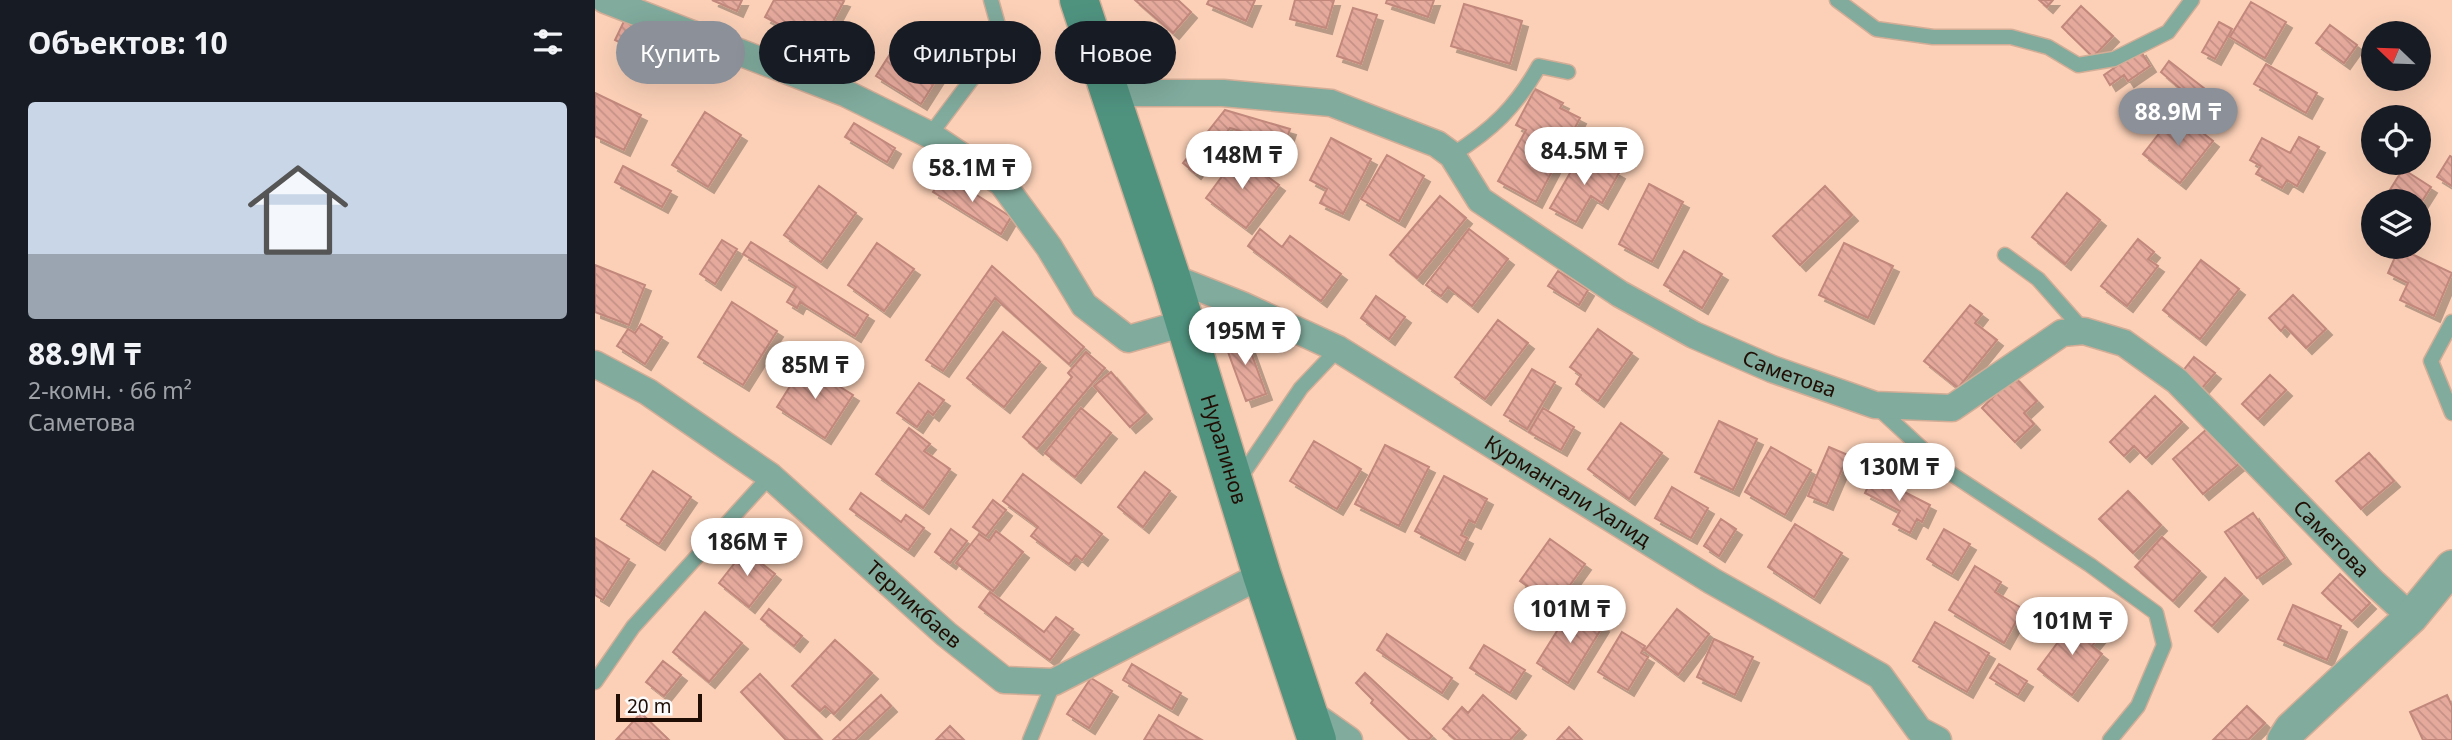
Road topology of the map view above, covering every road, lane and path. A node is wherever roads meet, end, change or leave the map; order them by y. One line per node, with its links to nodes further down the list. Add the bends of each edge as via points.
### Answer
1 (605, 0): 8 (street, via 846,94)
2 (991, 0): 8 (lane, via 1002,39)
3 (1079, 0): 7 (main road, Нуралинов)
4 (1837, 0): 5 (lane, via 1876,29 1933,37 2011,37 2048,47 2078,65 2114,59 2168,32)
5 (2192, 0)
6 (1568, 72): 9 (lane, via 1539,66 1523,94 1482,137)
7 (1109, 93): 9 (street, Саметова, via 1223,93 1331,103 1437,144); 11 (main road, Нуралинов)
8 (930, 135): 13 (street, via 1002,183 1084,305 1128,339)
9 (1452, 155): 17 (street, Саметова, via 1480,200 1620,294 1694,335 1772,369)
10 (2005, 255): 14 (lane, via 2038,279)
11 (1171, 277): 13 (main road, Нуралинов); 15 (street, Курмангали Халид)
12 (2452, 322): 18 (lane, via 2431,361)
13 (1185, 323): 20 (main road, Нуралинов)
14 (2084, 331): 17 (street, Саметова, via 2062,333 1952,408); 23 (street, Саметова, via 2124,343 2177,381)
15 (1338, 349): 20 (lane, via 1301,388); 29 (street, Курмангали Халид, via 1712,581 1880,676 1919,730)
16 (595, 364): 19 (street, Терликбаев, via 648,391)
17 (1875, 405): 30 (lane, via 1944,469 2156,613 2164,645 2138,706)
18 (2452, 413)
19 (770, 475): 24 (street, Терликбаев, via 946,634 1005,680); 25 (lane, via 633,627)
20 (1236, 485): 22 (main road, Нуралинов)
21 (2452, 568): 23 (street)
22 (1262, 575): 24 (street, Терликбаев); 26 (main road, Нуралинов)
23 (2411, 617): 31 (street)
24 (1054, 681): 27 (lane)
25 (595, 682)
26 (1312, 725): 28 (street)
27 (1030, 740)
28 (1349, 740)
29 (1938, 740)
30 (2110, 740)
31 (2284, 740)

